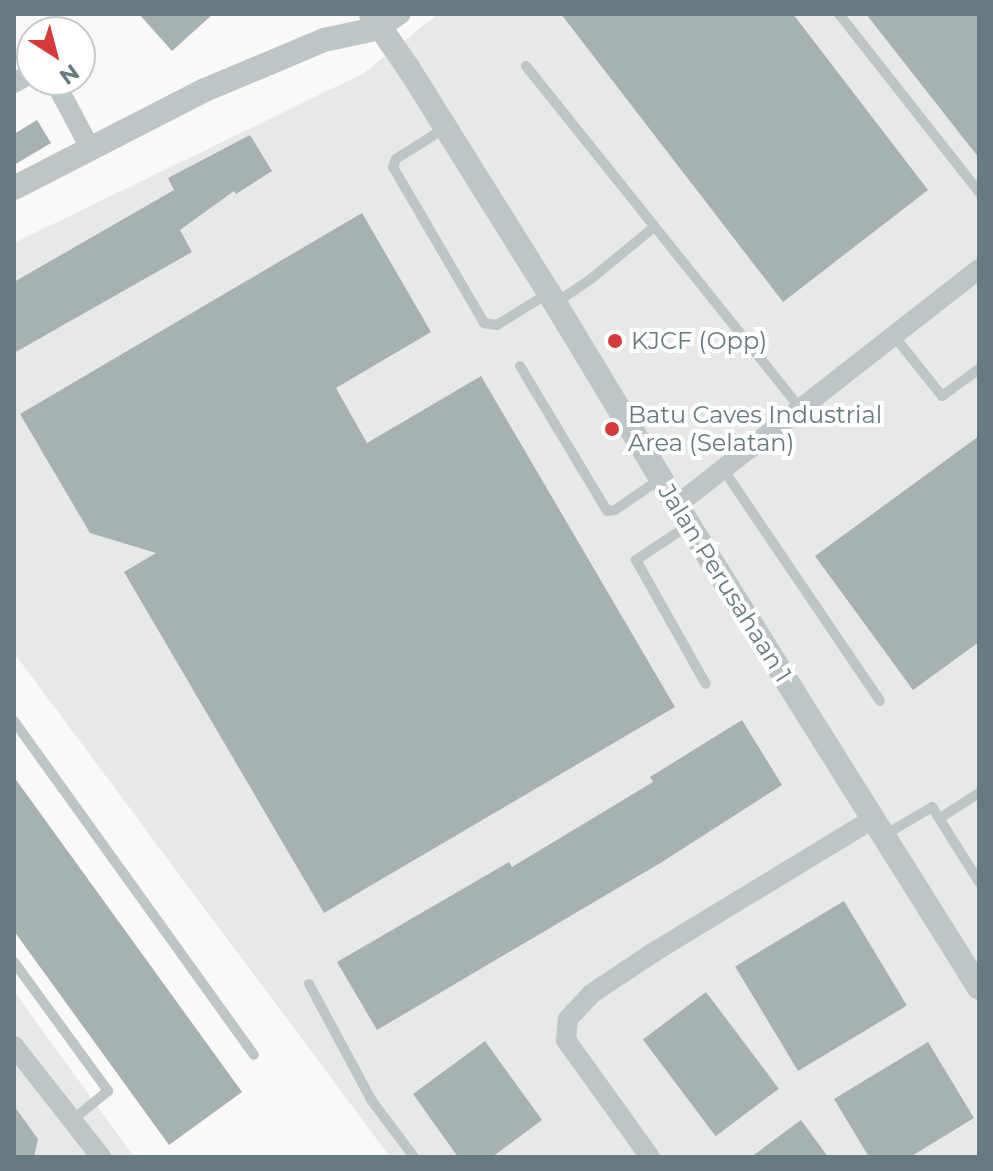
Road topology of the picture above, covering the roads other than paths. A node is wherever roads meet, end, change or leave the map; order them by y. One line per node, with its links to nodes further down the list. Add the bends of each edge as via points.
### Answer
1 (342, 14): 5 (street)
2 (401, 14): 4 (street)
3 (839, 14): 11 (lane)
4 (376, 21): 5 (street); 8 (street, Jalan Perusahaan 1)
5 (324, 40): 9 (street, via 205,90)
6 (526, 66): 12 (lane)
7 (62, 96): 9 (street)
8 (446, 127): 14 (street, Jalan Perusahaan 1); 14 (lane, via 396,159 393,167 484,323 497,325)
9 (91, 150): 10 (street)
10 (14, 188)
11 (979, 192)
12 (654, 227): 14 (lane, via 591,279); 18 (lane)
13 (979, 269): 15 (street)
14 (552, 298): 20 (street, Jalan Perusahaan 1)
15 (894, 336): 17 (lane, via 942,396); 18 (street)
16 (520, 366): 20 (lane, via 607,511)
17 (979, 369)
18 (801, 409): 19 (street)
19 (723, 469): 21 (street); 23 (lane)
20 (660, 479): 21 (street, Jalan Perusahaan 1)
21 (683, 515): 22 (lane, via 636,560); 27 (street, Jalan Perusahaan 1)
22 (706, 684)
23 (880, 701)
24 (14, 721): 33 (lane)
25 (979, 793): 26 (lane)
26 (940, 818): 27 (lane, via 932,807); 28 (lane)
27 (878, 828): 31 (street, Jalan Perusahaan 1); 37 (street, via 642,960 591,994 568,1019 566,1040)
28 (979, 882)
29 (14, 962): 34 (lane, via 108,1091)
30 (309, 984): 36 (lane, via 372,1101)
31 (979, 988)
32 (15, 1049): 34 (street)
33 (254, 1055)
34 (72, 1120): 35 (street)
35 (101, 1157)
36 (414, 1157)
37 (650, 1157)

